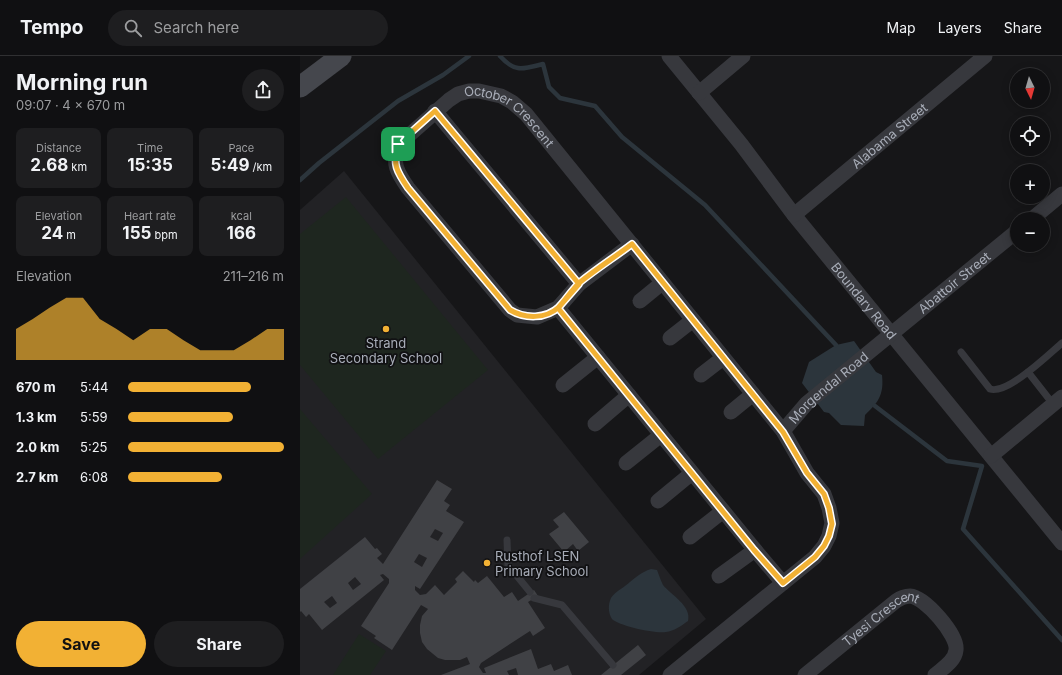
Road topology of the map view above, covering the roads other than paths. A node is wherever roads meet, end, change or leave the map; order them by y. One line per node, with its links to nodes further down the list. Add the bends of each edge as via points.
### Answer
1 (669, 56): 6 (street, Boundary Road)
2 (743, 56): 6 (street)
3 (985, 56): 10 (street, Alabama Street)
4 (333, 58): 5 (street)
5 (300, 87)
6 (699, 92): 10 (street, Boundary Road)
7 (435, 111): 12 (street, October Crescent, via 458,94 469,91 492,93 512,102 526,114); 14 (street); 16 (street, October Crescent, via 398,144 395,162 399,175 510,310 517,315 537,317)
8 (1062, 194): 9 (street)
9 (1040, 212)
10 (794, 215): 18 (street, Boundary Road)
11 (1010, 237): 18 (street, Abattoir Street)
12 (632, 244): 13 (street, October Crescent); 14 (street)
13 (662, 283): 15 (street); 17 (street, October Crescent)
14 (579, 284): 16 (street)
15 (640, 301)
16 (558, 308): 22 (street)
17 (693, 320): 19 (street); 23 (street, October Crescent)
18 (891, 334): 32 (street, Morgendal Road, via 811,400); 34 (street, Boundary Road)
19 (670, 338)
20 (1062, 343): 24 (lane)
21 (961, 352): 24 (lane, via 990,389 1005,387)
22 (598, 357): 26 (street); 28 (street)
23 (723, 358): 25 (street); 27 (street, October Crescent)
24 (1028, 372): 29 (lane)
25 (701, 375)
26 (563, 385)
27 (753, 394): 30 (street); 32 (street, October Crescent)
28 (629, 395): 31 (street); 33 (street)
29 (1058, 400): 34 (street)
30 (730, 412)
31 (595, 424)
32 (783, 432): 44 (street, Morgendal Road, via 807,473 824,494 832,524 824,546 815,557)
33 (661, 435): 35 (street); 36 (street)
34 (990, 456): 41 (street, Boundary Road)
35 (626, 463)
36 (692, 473): 37 (street); 38 (street)
37 (658, 500)
38 (723, 511): 39 (street); 42 (street)
39 (690, 537)
40 (507, 540): 45 (lane, via 508,566 532,595 562,605)
41 (1062, 543)
42 (754, 550): 43 (street); 44 (street)
43 (719, 576)
44 (783, 583): 46 (street, Morgendal Road)
45 (613, 665)
46 (670, 675)
47 (804, 675): 48 (street, Tyesi Crescent, via 896,601 910,596 925,603 952,634 956,643 954,657)
48 (935, 675)

